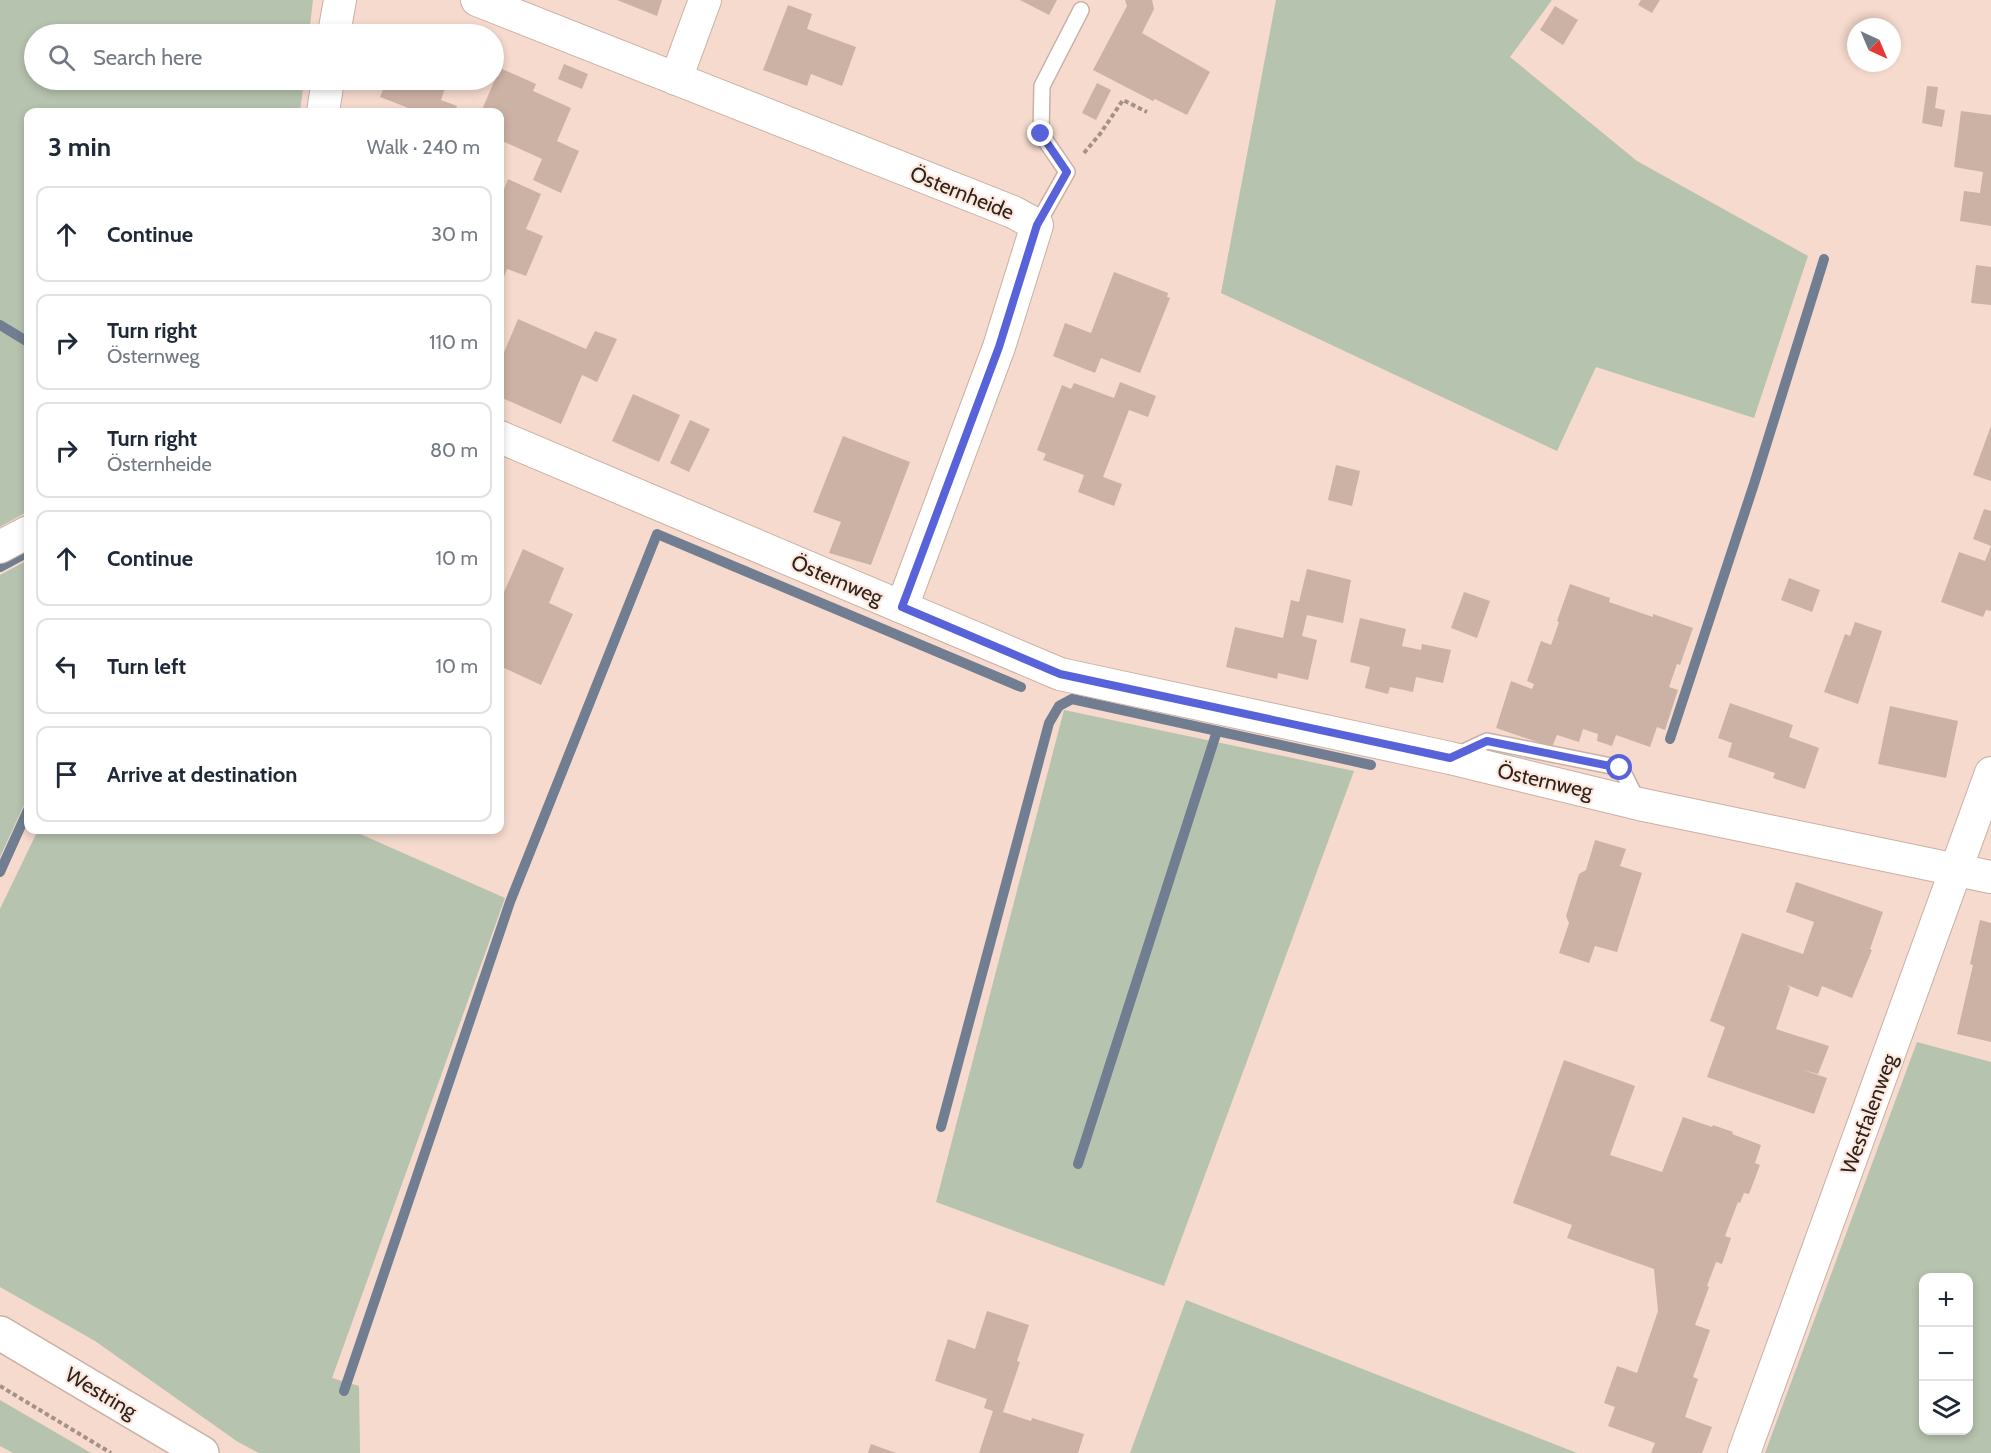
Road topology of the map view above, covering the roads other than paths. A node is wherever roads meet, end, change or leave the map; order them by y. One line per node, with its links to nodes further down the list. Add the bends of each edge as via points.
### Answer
1 (339, 0): 5 (street)
2 (477, 0): 6 (street, Östernheide)
3 (705, 0): 6 (street)
4 (1082, 10): 9 (lane, via 1042,86 1041,134 1067,172)
5 (335, 24)
6 (676, 79): 9 (street, Östernheide, via 1013,212)
7 (326, 90): 8 (street)
8 (324, 108)
9 (1037, 225): 13 (street, Östernheide, via 999,347)
10 (504, 446): 13 (street, Östernweg)
11 (24, 534): 12 (street)
12 (0, 547)
13 (902, 607): 15 (street, Östernweg, via 1060,674 1450,758 1639,804)
14 (1991, 773): 15 (street, Westfalenweg)
15 (1957, 870): 16 (street, Östernweg); 19 (street, Westfalenweg)
16 (1991, 878)
17 (0, 1333): 18 (street, Westring)
18 (202, 1453)
19 (1744, 1453)

